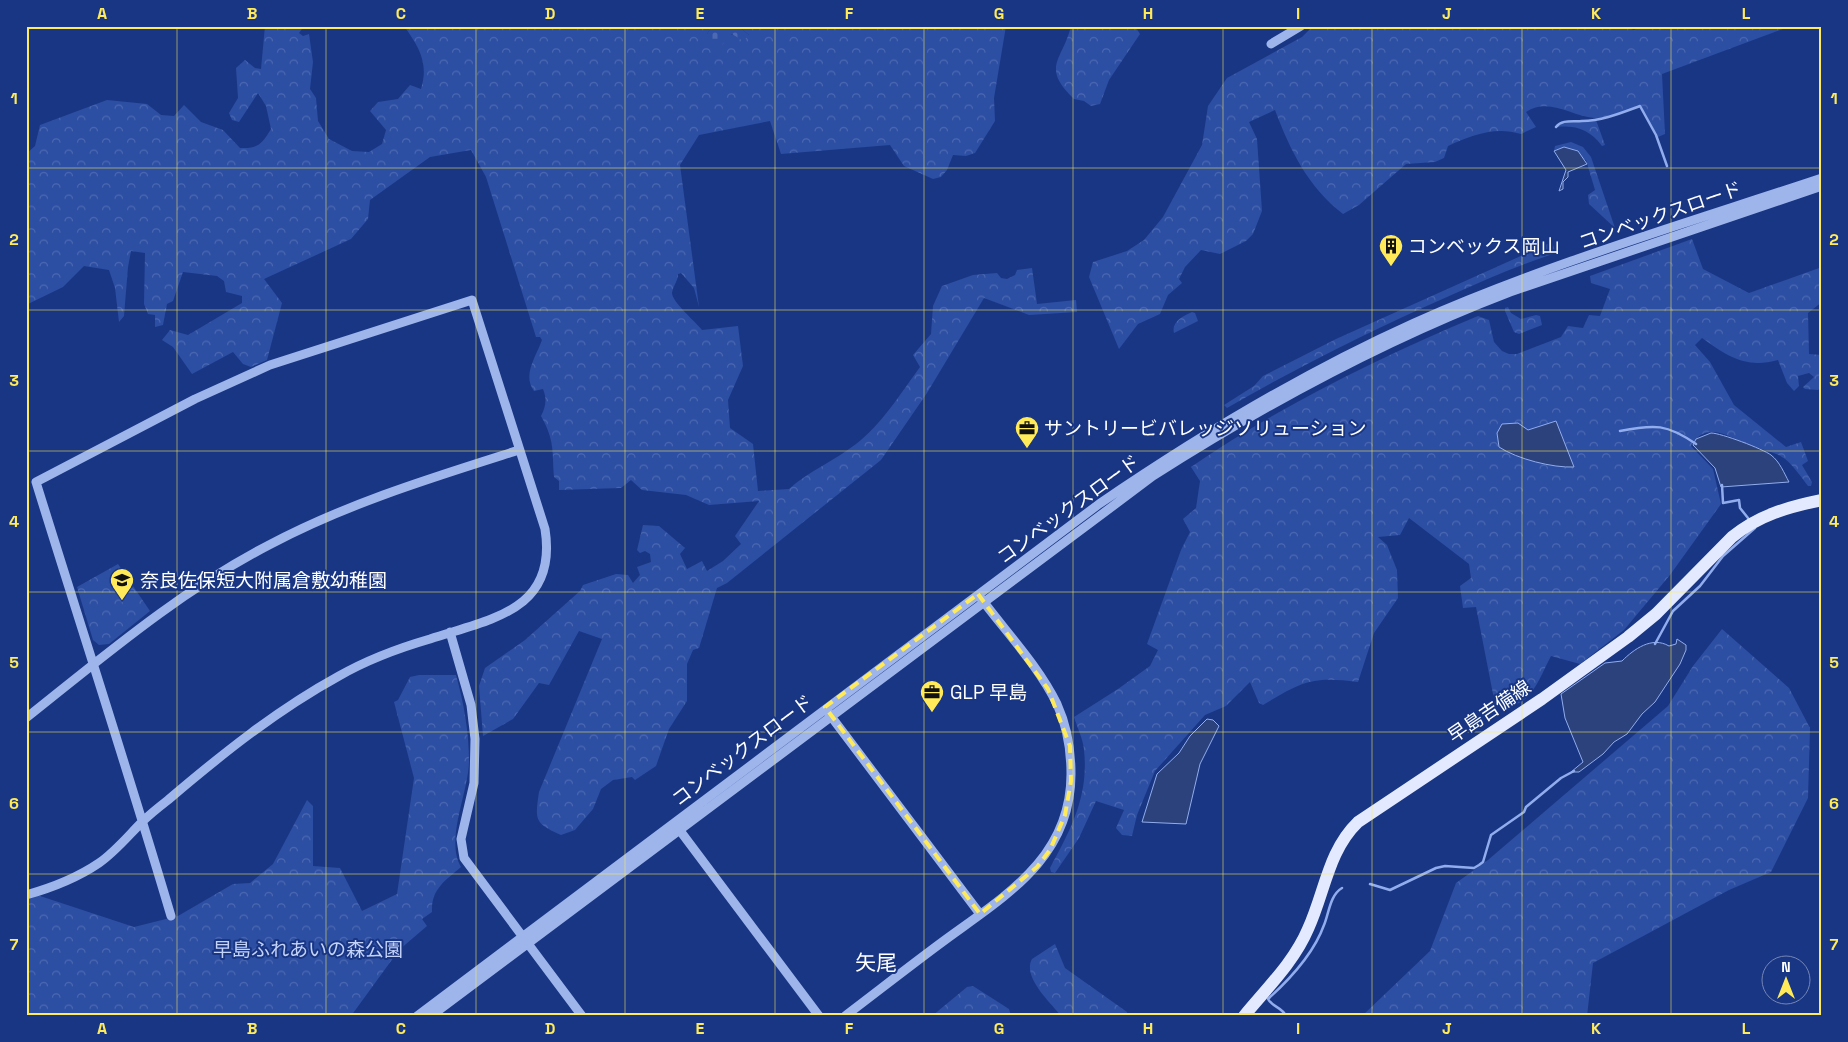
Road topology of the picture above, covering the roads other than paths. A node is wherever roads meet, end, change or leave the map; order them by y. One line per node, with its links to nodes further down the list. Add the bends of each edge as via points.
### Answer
1 (1301, 26): 2 (street)
2 (1271, 44)
3 (1822, 178): 7 (street, コンベックスロード, via 1509,285 1416,322 1311,372 1154,466 1099,504)
4 (1822, 186): 7 (street, コンベックスロード, via 1510,292 1361,356 1266,407 1153,476)
5 (520, 450): 8 (street, via 545,528 543,570 533,590 512,610); 9 (street, via 368,499 268,545 194,589); 9 (street, via 472,300 297,355 194,399 36,482)
6 (1822, 500): 23 (main road, 早島吉備線, via 1774,512 1744,527 1656,614 1628,637 1542,699 1358,822 1334,855 1315,912 1299,947)
7 (981, 598): 10 (street, コンベックスロード); 15 (street, via 1057,705 1070,746 1071,781 1065,815 1050,850 1018,886)
8 (450, 632): 12 (street, via 365,663 302,697 251,733); 17 (street, via 471,705 476,739 474,783 462,832 462,852 468,865)
9 (92, 666): 11 (street); 12 (street)
10 (828, 711): 13 (street, コンベックスロード); 15 (street)
11 (26, 718)
12 (142, 821): 14 (street, via 98,864 67,881); 16 (street)
13 (676, 825): 17 (street, コンベックスロード); 21 (street)
14 (26, 895)
15 (980, 914): 22 (street)
16 (171, 916)
17 (525, 940): 18 (street, コンベックスロード); 19 (street, コンベックスロード); 20 (street)
18 (416, 1016)
19 (431, 1016)
20 (582, 1016)
21 (819, 1016)
22 (845, 1016)
23 (1244, 1016)

